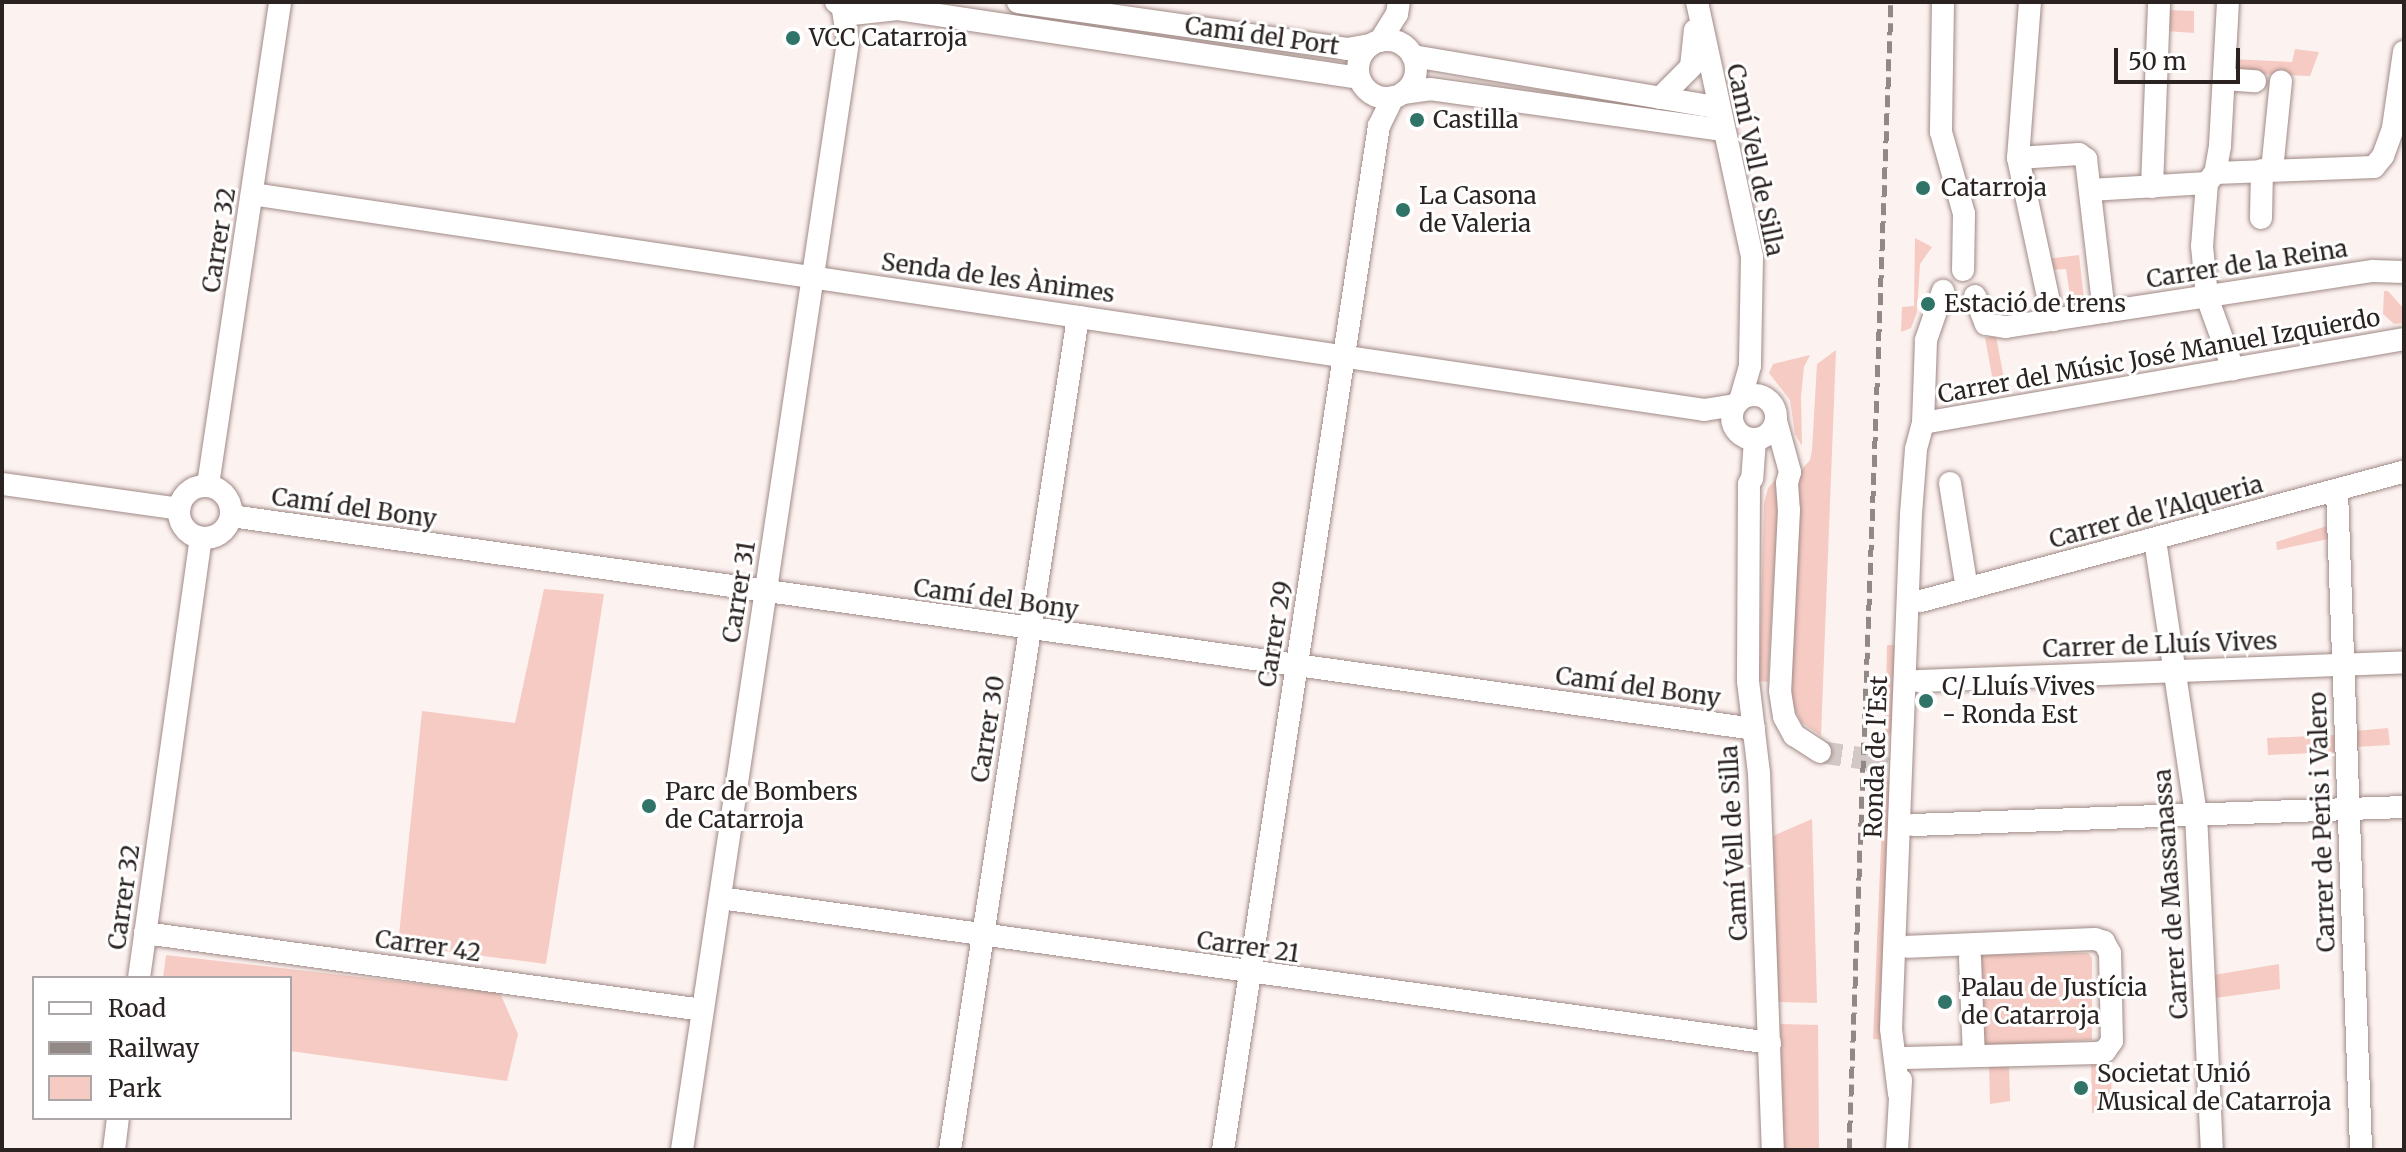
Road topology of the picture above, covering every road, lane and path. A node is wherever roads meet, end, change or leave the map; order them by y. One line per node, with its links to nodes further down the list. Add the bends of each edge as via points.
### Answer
1 (280, 2): 24 (street, Carrer 32)
2 (1018, 2): 10 (street, Camí del Port, via 1347,49)
3 (1399, 2): 10 (street, via 1397,14)
4 (1943, 2): 28 (street, via 1941,132 1964,214 1963,270 1975,277)
5 (2030, 2): 19 (street)
6 (2159, 2): 22 (street)
7 (2228, 2): 13 (street)
8 (858, 8): 16 (street, Camí del Port, via 898,9); 27 (street, Carrer 31, via 848,42)
9 (1697, 8): 17 (street, Camí Vell de Silla, via 1691,67); 18 (street, Camí Vell de Silla)
10 (1375, 43): 12 (street, via 1399,43); 16 (street, via 1359,60)
11 (2404, 52): 20 (street, via 2393,128 2374,167)
12 (1413, 56): 16 (street, via 1416,72); 17 (street)
13 (2224, 79): 14 (street); 21 (street)
14 (2255, 81)
15 (2281, 81): 20 (street)
16 (1382, 90): 18 (street, Camí del Port, via 1430,89); 34 (street, Carrer 29)
17 (1660, 98): 18 (street)
18 (1721, 119): 35 (street, Camí Vell de Silla, via 1752,257)
19 (2018, 158): 23 (street, via 2082,155); 32 (street)
20 (2267, 170): 21 (street); 25 (street)
21 (2211, 178): 22 (street); 29 (street, via 2202,246)
22 (2152, 187): 23 (street)
23 (2090, 190): 30 (street)
24 (252, 194): 27 (street, Senda de les Ànimes); 46 (street, Carrer 32)
25 (2261, 218)
26 (2404, 272): 29 (street, Carrer de la Reina, via 2373,271)
27 (813, 277): 31 (street, Senda de les Ànimes); 53 (street, Carrer 31)
28 (1959, 297): 32 (street, Carrer de la Reina, via 1995,328); 40 (street, Ronda de l'Est, via 1926,340)
29 (2207, 297): 30 (street, Carrer de la Reina); 36 (street)
30 (2104, 312): 32 (street, Carrer de la Reina)
31 (1078, 317): 34 (street, Senda de les Ànimes); 55 (street, Carrer 30)
32 (2053, 320)
33 (2404, 339): 36 (street, Carrer del Músic José Manuel Izquierdo)
34 (1344, 356): 38 (street, Senda de les Ànimes, via 1711,411); 58 (street, Carrer 29)
35 (1750, 366): 37 (street, Camí Vell de Silla); 38 (street, Camí Vell de Silla)
36 (2233, 369): 40 (street, Carrer del Músic José Manuel Izquierdo)
37 (1766, 398): 38 (street, via 1753,395); 39 (street, via 1775,408)
38 (1737, 402): 41 (street, via 1732,423)
39 (1776, 421): 41 (street, via 1771,432); 43 (street, via 1790,472)
40 (1923, 423): 54 (street, Ronda de l'Est, via 1927,447); 61 (street, Ronda de l'Est, via 1911,514)
41 (1751, 437): 43 (street, via 1774,455); 62 (street, Camí Vell de Silla, via 1748,681)
42 (2404, 472): 47 (street, Carrer de l'Alqueria)
43 (1787, 483): 63 (street, via 1780,691 1784,717 1794,735)
44 (1950, 483): 52 (street)
45 (2, 484): 48 (street)
46 (208, 485): 48 (street, via 191,489); 49 (street, via 228,499)
47 (2337, 491): 51 (street, Carrer de l'Alqueria); 57 (street, Carrer de Peris i Valero)
48 (179, 509): 50 (street, via 186,531)
49 (231, 516): 50 (street, via 223,531); 53 (street, Camí del Bony)
50 (201, 538): 70 (street, Carrer 32)
51 (2155, 540): 52 (street, Carrer de l'Alqueria); 59 (street, Carrer de Massanassa)
52 (1967, 589): 54 (street, Carrer de l'Alqueria)
53 (765, 593): 55 (street, Camí del Bony); 69 (street, Carrer 31)
54 (1921, 601): 60 (street, Ronda de l'Est)
55 (1030, 629): 58 (street, Camí del Bony); 71 (street, Carrer 30)
56 (2404, 662): 57 (street, Carrer de Lluís Vives)
57 (2342, 664): 59 (street, Carrer de Lluís Vives); 66 (street, Carrer de Peris i Valero)
58 (1296, 666): 62 (street, Camí del Bony); 74 (street, Carrer 29)
59 (2175, 670): 60 (street, Carrer de Lluís Vives); 67 (street, Carrer de Massanassa)
60 (1918, 681): 68 (street, Ronda de l'Est)
61 (1903, 728): 64 (street, Ronda de l'Est); 64 (street, via 1885,759)
62 (1754, 729): 77 (street, Camí Vell de Silla)
63 (1820, 752)
64 (1900, 793): 80 (street, Ronda de l'Est, via 1891,1029)
65 (2404, 807): 66 (street)
66 (2348, 809): 67 (street); 89 (street, Carrer de Peris i Valero)
67 (2196, 814): 68 (street); 88 (street, Carrer de Massanassa)
68 (1913, 825): 72 (street, Ronda de l'Est)
69 (720, 898): 71 (street, Carrer 21); 76 (street, Carrer 31)
70 (145, 933): 75 (street, Carrer 32); 76 (street, Carrer 42)
71 (983, 935): 74 (street, Carrer 21); 84 (street, Carrer 30)
72 (1908, 947): 78 (street, via 2095,939 2108,947 2112,1041 2105,1051); 79 (street, Ronda de l'Est)
73 (1970, 958): 78 (street)
74 (1249, 974): 77 (street, Carrer 21); 85 (street, Carrer 29)
75 (139, 976)
76 (703, 1010): 83 (street, Carrer 31)
77 (1770, 1043): 86 (street, Camí Vell de Silla)
78 (1974, 1056): 79 (street)
79 (1905, 1058): 80 (street, Ronda de l'Est)
80 (1899, 1094): 87 (street, Ronda de l'Est)
81 (118, 1120): 82 (street)
82 (114, 1150)
83 (682, 1150)
84 (950, 1150)
85 (1223, 1150)
86 (1773, 1150)
87 (1897, 1150)
88 (2212, 1150)
89 (2361, 1150)

